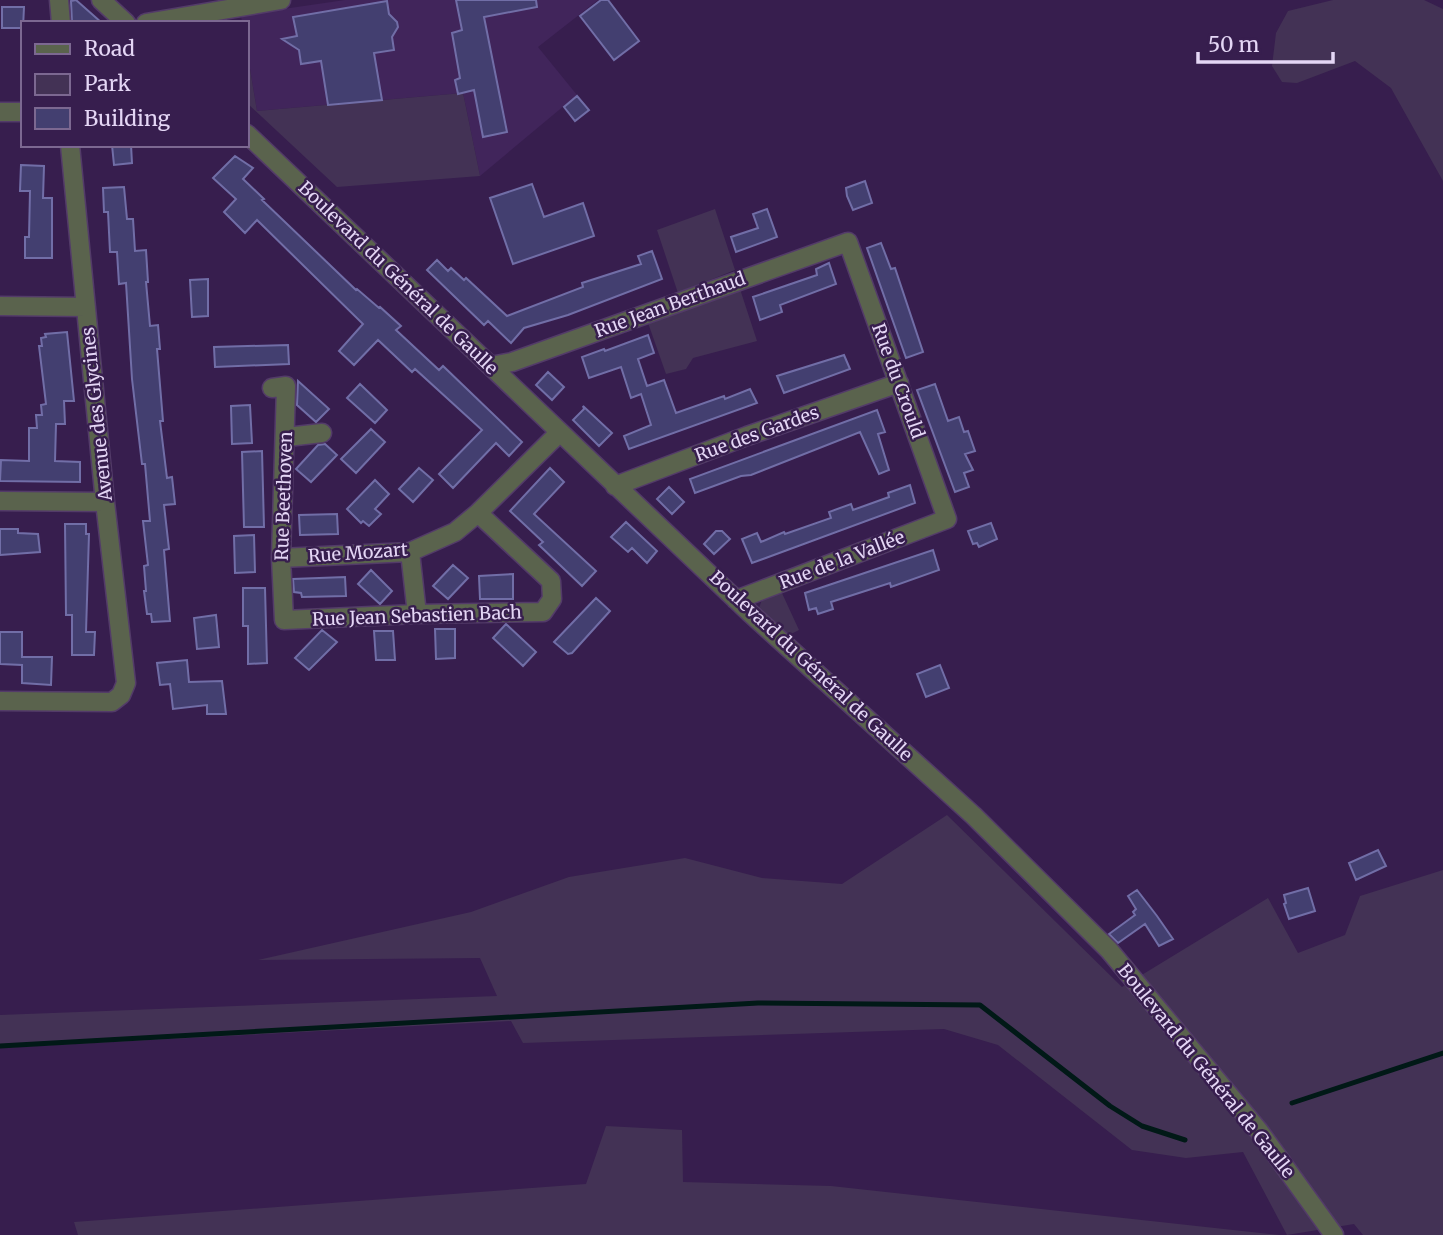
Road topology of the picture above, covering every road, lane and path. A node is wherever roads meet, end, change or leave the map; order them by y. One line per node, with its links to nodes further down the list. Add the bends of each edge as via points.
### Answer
1 (59, 0): 4 (street)
2 (101, 0): 5 (street)
3 (281, 0): 6 (street)
4 (61, 21)
5 (124, 21)
6 (158, 21)
7 (0, 112): 8 (street)
8 (21, 112)
9 (248, 135): 14 (street, Boulevard du Général de Gaulle)
10 (70, 147): 13 (street, Avenue des Glycines)
11 (848, 242): 14 (street, Rue Jean Berthaud); 15 (street, Rue du Crould)
12 (0, 306): 13 (street)
13 (86, 307): 22 (street, Avenue des Glycines)
14 (491, 366): 18 (street, Boulevard du Général de Gaulle)
15 (899, 383): 20 (street, Rue des Gardes); 24 (street, Rue du Crould)
16 (272, 388): 19 (street, Rue Beethoven, via 286,386)
17 (322, 433): 19 (street)
18 (559, 433): 20 (street, Boulevard du Général de Gaulle); 23 (street, Rue Mozart)
19 (287, 437): 26 (street, Rue Beethoven)
20 (615, 486): 27 (street, Boulevard du Général de Gaulle)
21 (0, 501): 22 (street)
22 (105, 502): 30 (street, Avenue des Glycines, via 126,683 121,695 112,702)
23 (478, 513): 25 (street, Rue Mozart, via 455,531); 28 (street, Rue Jean Sebastien Bach, via 551,581 552,599 543,612)
24 (947, 519): 27 (street, Rue de la Vallée)
25 (410, 552): 26 (street, Rue Mozart); 28 (street)
26 (281, 558): 29 (street, Rue Beethoven)
27 (736, 600): 31 (street, Boulevard du Général de Gaulle, via 974,816 1109,950 1259,1130)
28 (417, 614): 29 (street, Rue Jean Sebastien Bach)
29 (284, 620)
30 (0, 701)
31 (1334, 1235)

